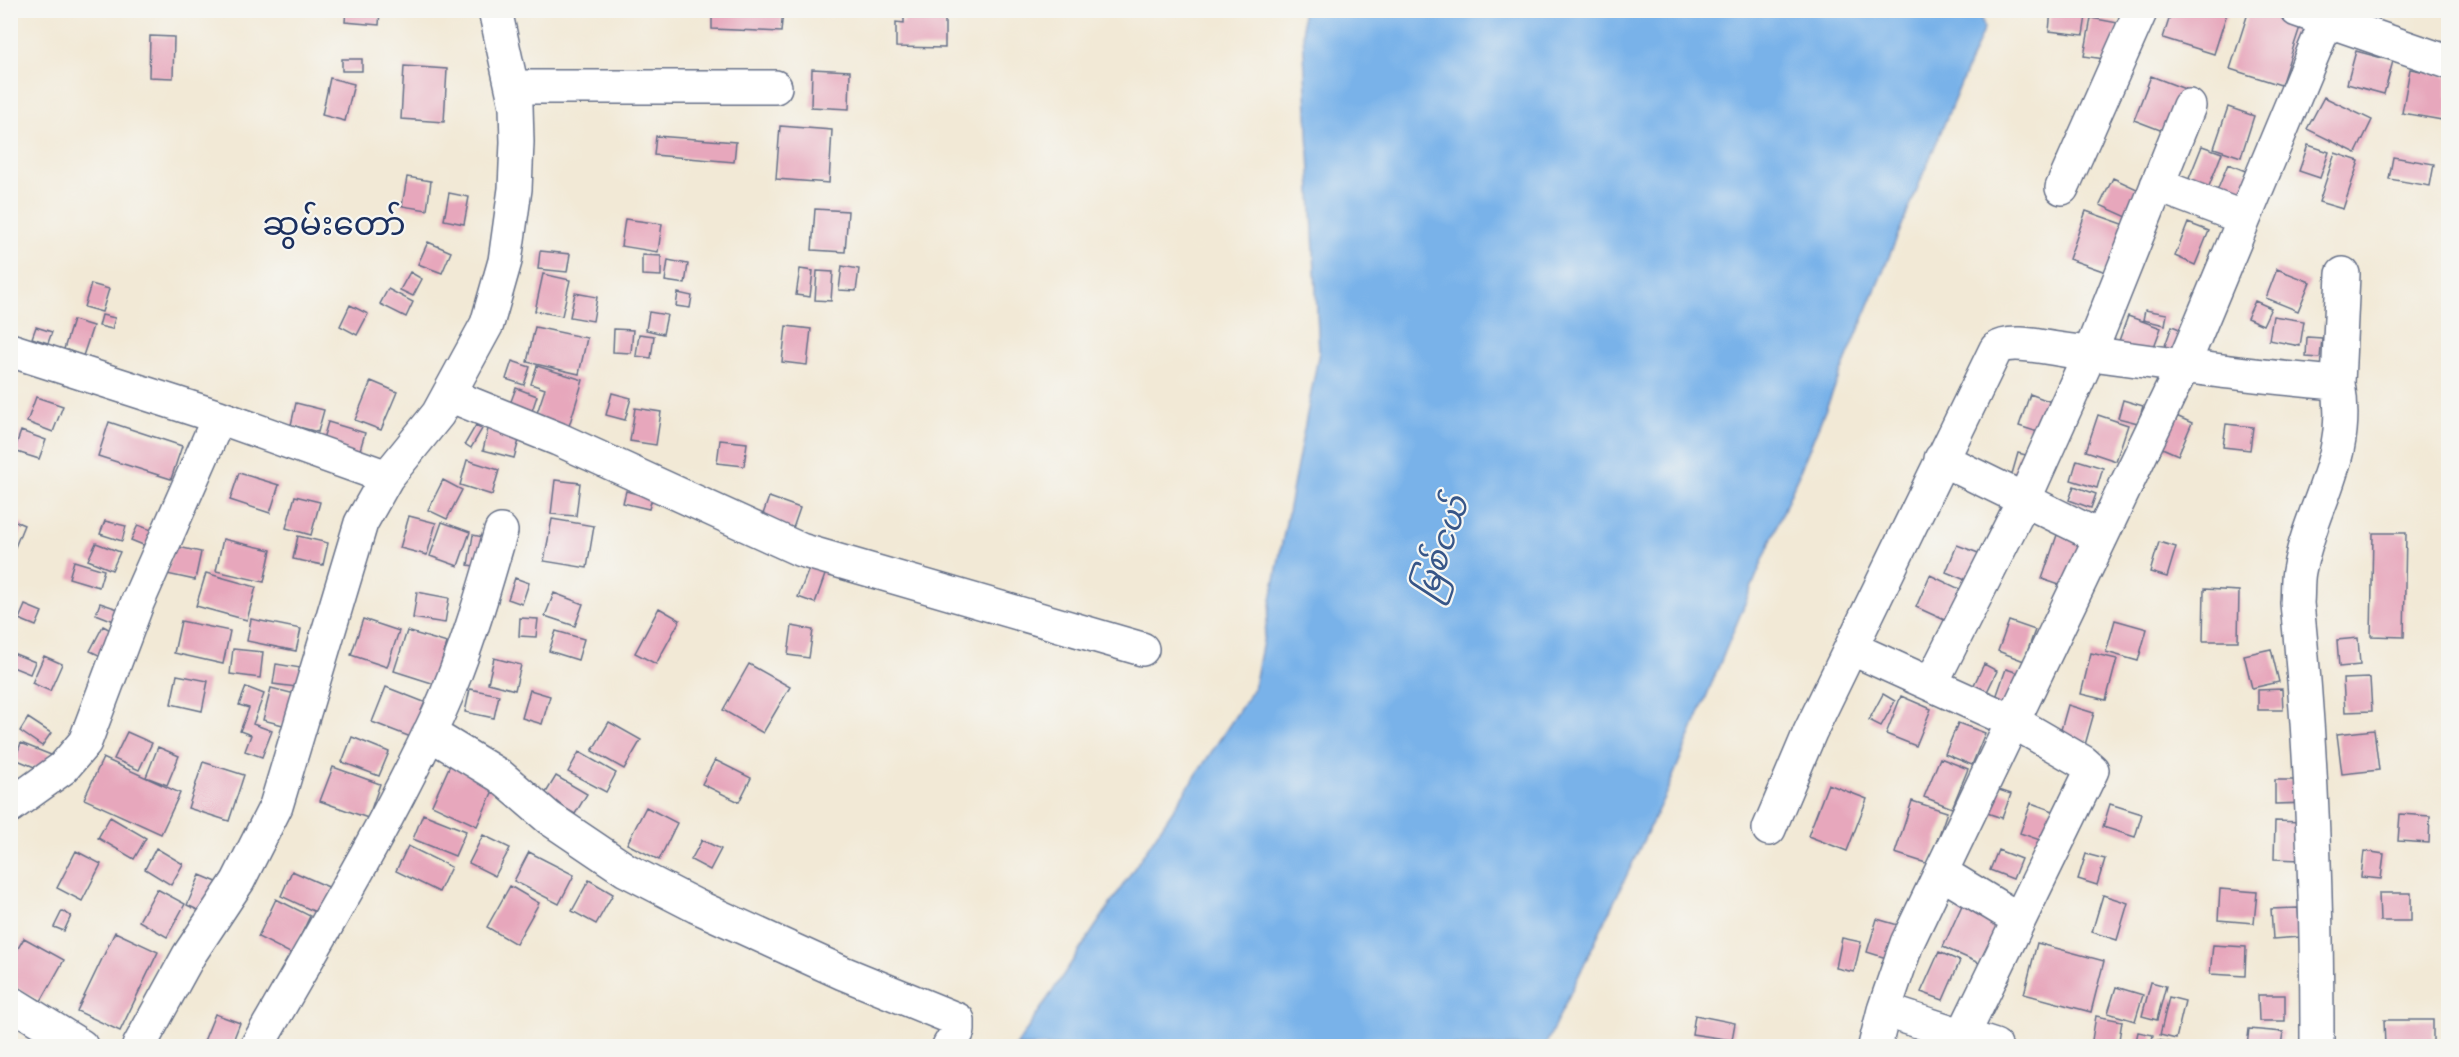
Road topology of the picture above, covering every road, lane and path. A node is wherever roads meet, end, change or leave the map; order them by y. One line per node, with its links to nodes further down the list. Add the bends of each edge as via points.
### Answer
1 (495, 10): 5 (street)
2 (2141, 10): 9 (street)
3 (2318, 14): 4 (street); 10 (street)
4 (2448, 62)
5 (513, 87): 6 (street); 16 (street, via 516,154 506,261 487,324)
6 (775, 87)
7 (2189, 105): 8 (street)
8 (2157, 185): 10 (street); 13 (street)
9 (2062, 188)
10 (2244, 218): 14 (street)
11 (2343, 274): 15 (street)
12 (10, 351): 17 (street)
13 (2090, 353): 14 (street); 18 (street, via 2001,346 1992,353); 20 (street)
14 (2182, 368): 15 (street); 22 (street)
15 (2338, 383): 41 (street, via 2343,427 2331,479 2299,572 2297,603 2317,951)
16 (449, 395): 19 (street); 24 (street, via 558,439 801,550)
17 (219, 417): 19 (street); 28 (street, via 138,601 85,742 63,768)
18 (1941, 459): 20 (street); 23 (street)
19 (387, 477): 36 (street, via 361,523 276,806 237,881 189,955)
20 (2024, 500): 22 (street); 25 (street)
21 (501, 531): 27 (street, via 476,618)
22 (2100, 537): 26 (street)
23 (1851, 648): 25 (street); 29 (street)
24 (1143, 649)
25 (1930, 684): 26 (street)
26 (2014, 722): 30 (street); 31 (street, via 2092,770)
27 (429, 733): 37 (street, via 351,883); 38 (street, via 500,776 549,818 626,870 833,968 958,1020 958,1031)
28 (10, 806)
29 (1769, 829)
30 (1942, 873): 31 (street); 33 (street, via 1907,943)
31 (2018, 919): 34 (street)
32 (10, 1002): 35 (street)
33 (1884, 1010): 34 (street); 39 (street)
34 (1963, 1035): 40 (street)
35 (81, 1047)
36 (139, 1047)
37 (257, 1047)
38 (949, 1047)
39 (1875, 1047)
40 (1995, 1047)
41 (2317, 1047)

